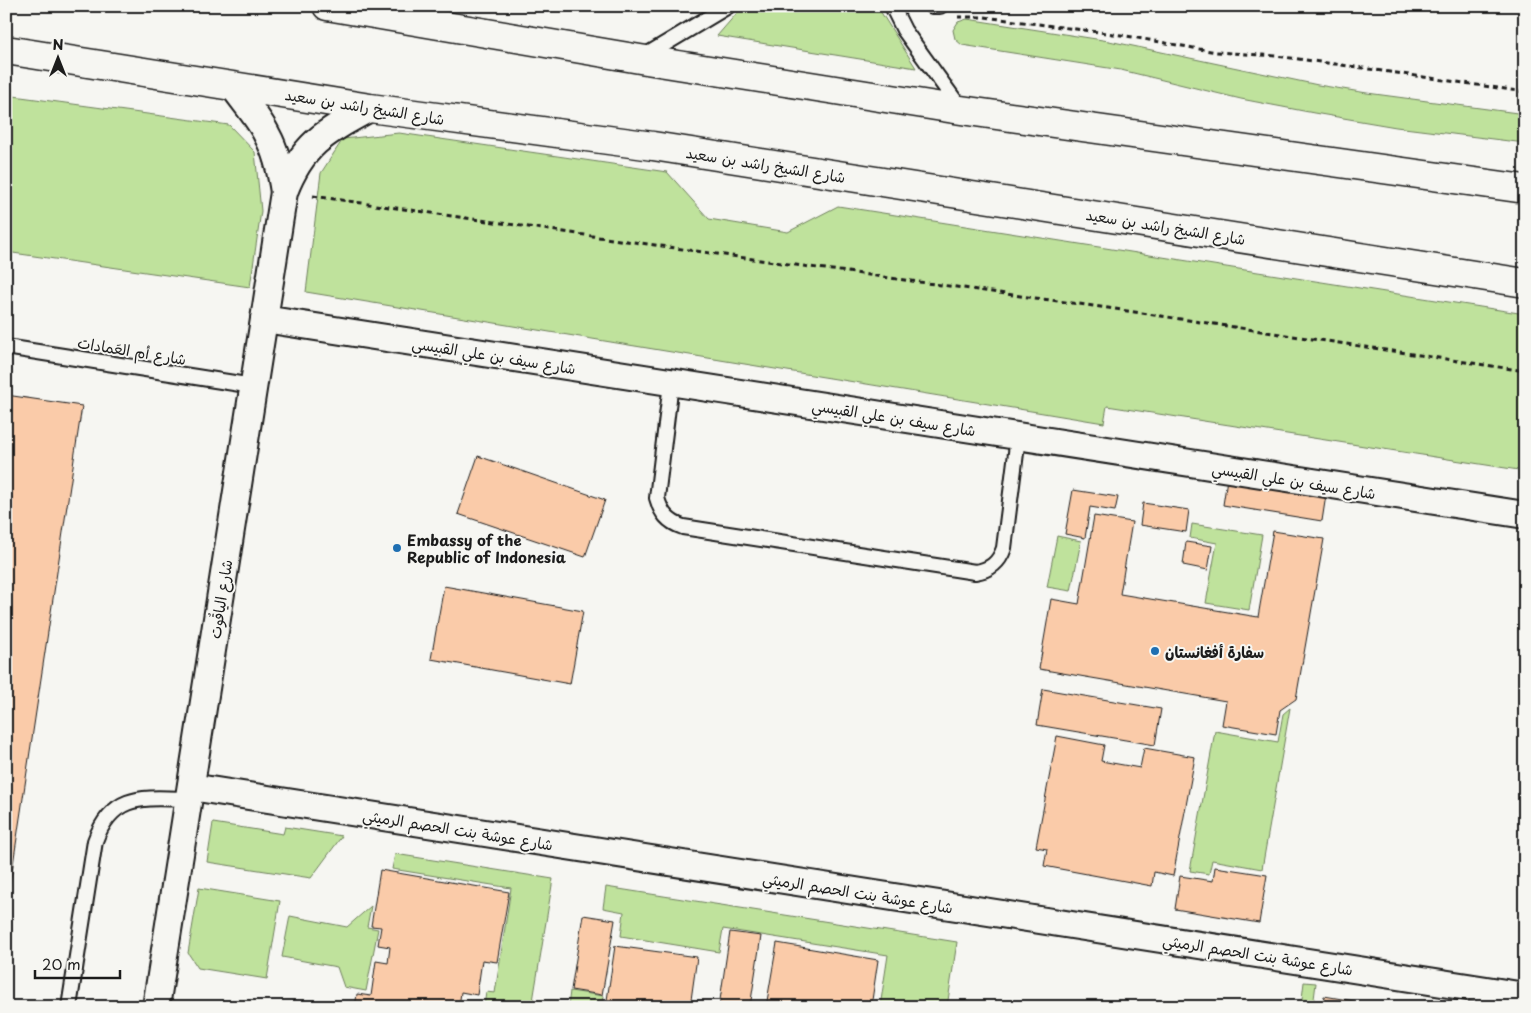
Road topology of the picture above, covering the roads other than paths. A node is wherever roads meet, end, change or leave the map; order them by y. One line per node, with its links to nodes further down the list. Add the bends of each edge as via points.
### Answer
1 (327, 6): 7 (main road)
2 (728, 6): 7 (lane)
3 (892, 6): 10 (lane, via 904,30)
4 (932, 6): 5 (lane)
5 (940, 6)
6 (6, 50): 8 (main road, شارع الشيخ راشد بن سعيد)
7 (640, 58): 10 (main road)
8 (233, 86): 9 (main road, شارع الشيخ راشد بن سعيد); 12 (street, شارع الياقُوت, via 267,133 278,163)
9 (370, 108): 12 (street, شارع الياقُوت, via 331,129 302,156 291,173); 13 (main road, شارع الشيخ راشد بن سعيد, via 653,146)
10 (962, 110): 11 (main road)
11 (1525, 189)
12 (296, 193): 14 (street, شارع الياقُوت)
13 (1525, 282)
14 (264, 319): 16 (street, شارع سيف بن علي القبيسي); 17 (street, شارع الياقُوت)
15 (6, 347): 17 (lane, شارع أم العَمادات)
16 (671, 383): 18 (street, شارع سيف بن علي القبيسي); 18 (lane, via 657,498 664,516 673,524 975,572 996,563 1004,548)
17 (253, 386): 20 (street, شارع الياقُوت)
18 (1018, 436): 19 (street, شارع سيف بن علي القبيسي)
19 (1525, 515)
20 (190, 793): 21 (street, شارع عوشة بنت الحصم الرميثي); 22 (lane, via 127,803 112,812 101,825 95,841); 23 (street, شارع الياقُوت)
21 (1525, 996)
22 (69, 1007)
23 (156, 1007)

